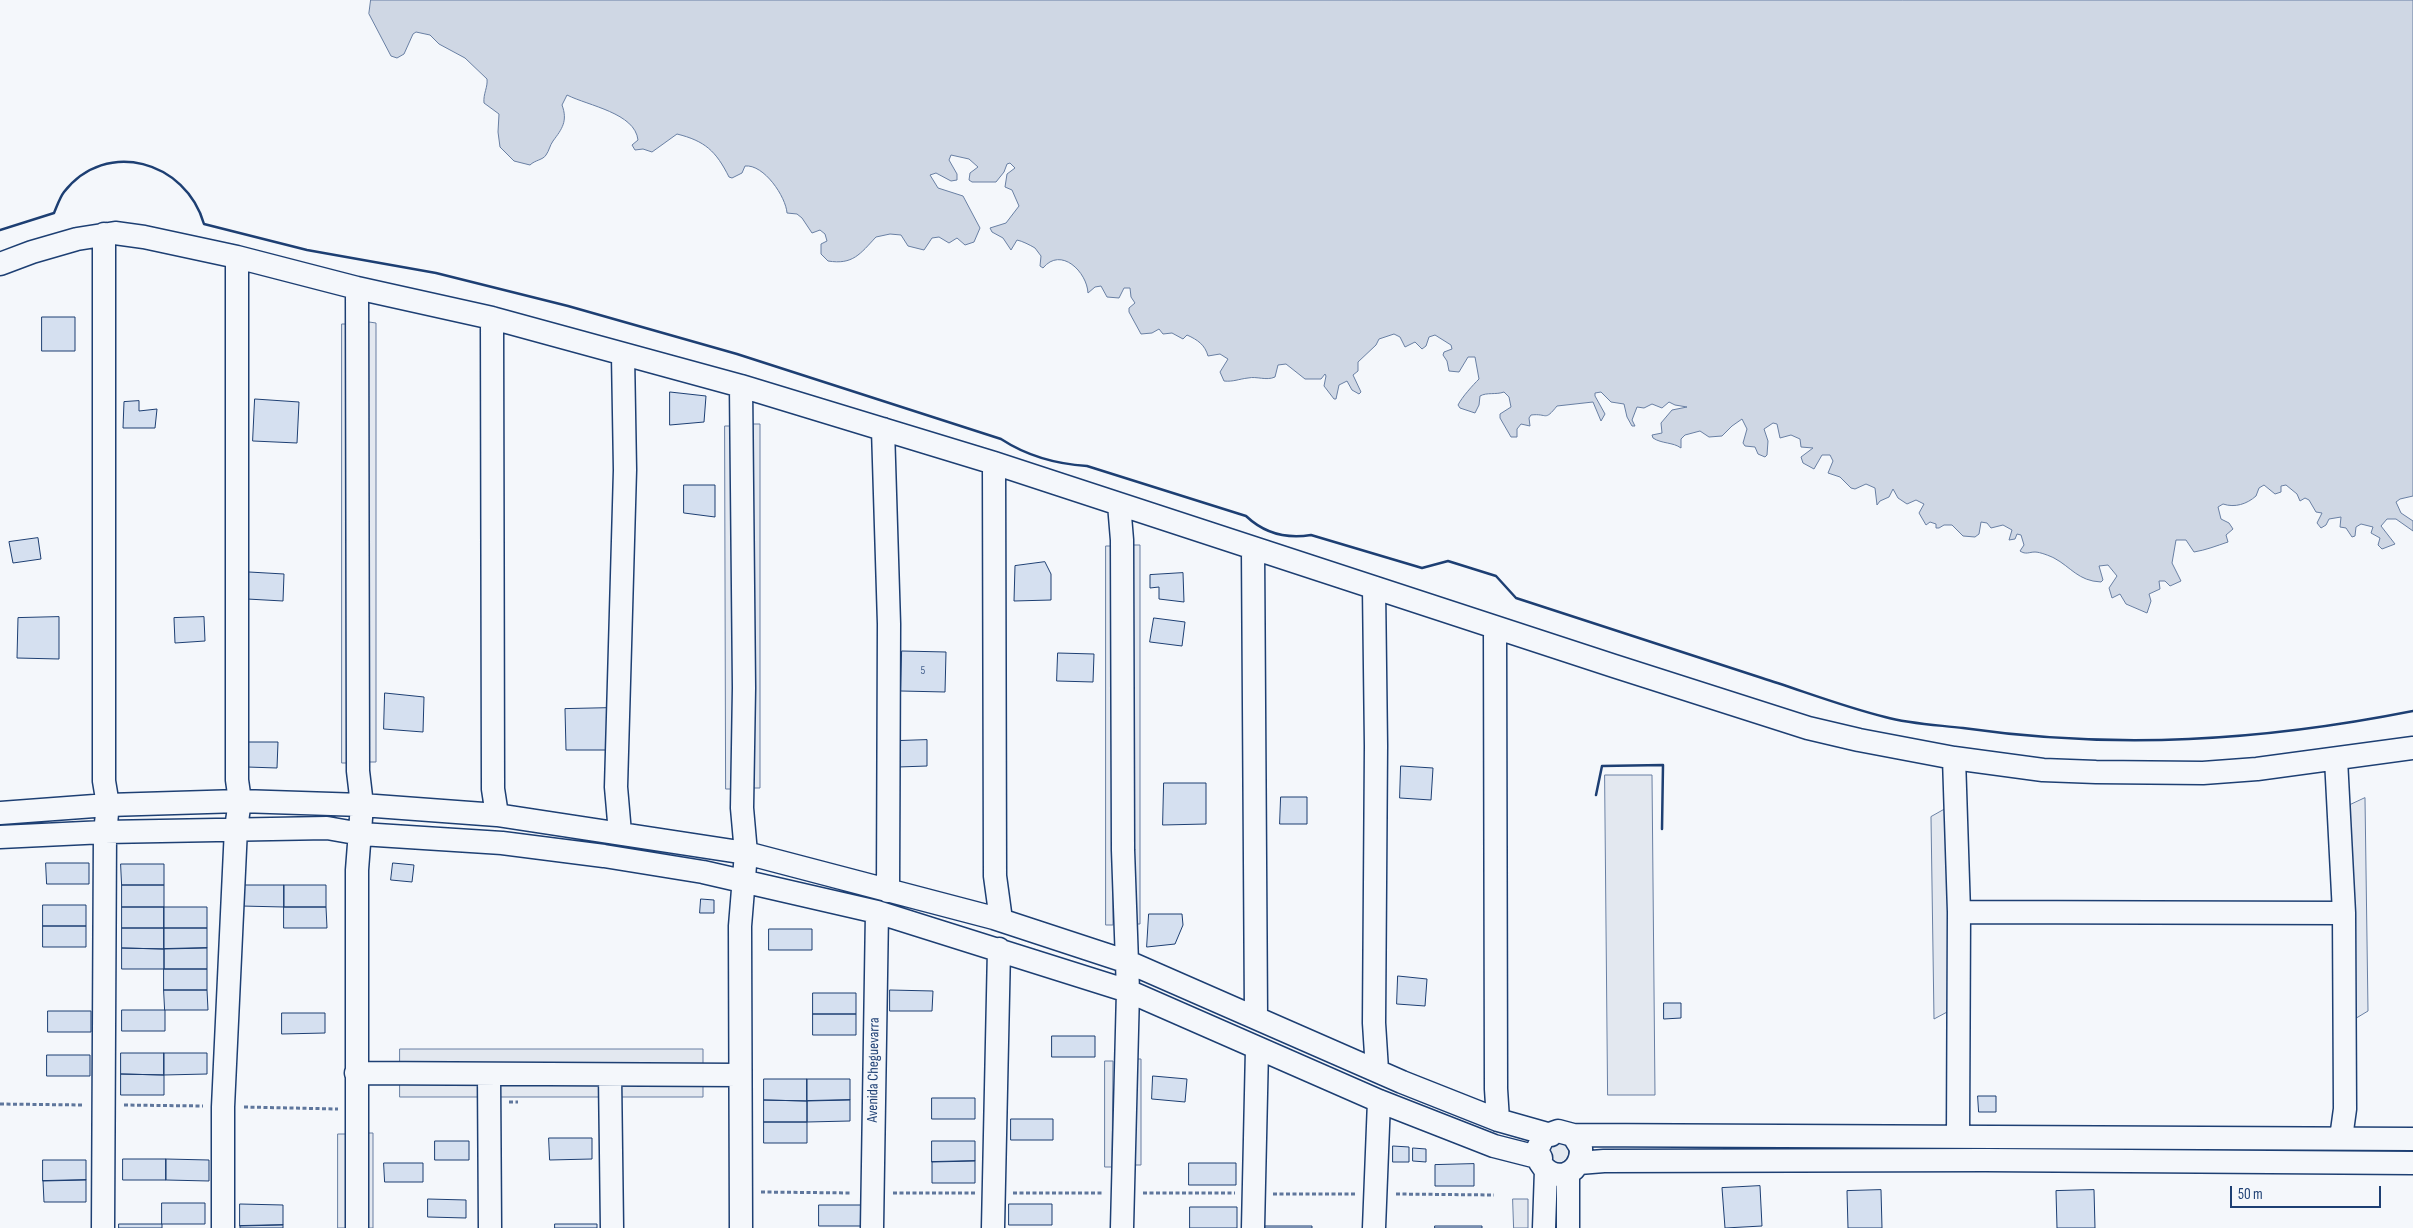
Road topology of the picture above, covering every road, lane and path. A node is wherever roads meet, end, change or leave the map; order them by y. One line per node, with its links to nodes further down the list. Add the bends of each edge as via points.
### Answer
1 (104, 234): 2 (street, via 144,237); 3 (street, via 32,252); 18 (street, via 104,780)
2 (237, 257): 4 (street); 17 (street, via 237,780)
3 (0, 264)
4 (357, 288): 5 (street); 19 (street, via 358,771)
5 (492, 318): 6 (street); 21 (street, via 493,789)
6 (623, 355): 7 (street); 24 (street, via 625,470 616,787)
7 (741, 386): 8 (street); 27 (street, via 742,808)
8 (883, 430): 9 (street); 29 (street, via 889,624)
9 (994, 463): 10 (street); 33 (street, via 995,876)
10 (1119, 504): 11 (street); 35 (street, via 1122,540 1124,934)
11 (1252, 549): 12 (street); 37 (street)
12 (1374, 588): 13 (street); 39 (street, via 1374,1023)
13 (1495, 627): 15 (street, via 1808,728); 49 (street)
14 (2413, 748): 16 (street)
15 (1954, 758): 16 (street, via 2043,770 2148,773 2257,769); 31 (street)
16 (2336, 759): 32 (street)
17 (240, 801): 18 (street); 19 (street); 22 (street)
18 (108, 805): 20 (street); 23 (street)
19 (362, 805): 21 (street); 25 (street)
20 (0, 813)
21 (497, 815): 24 (street)
22 (236, 828): 23 (street); 25 (street, via 327,828); 47 (street)
23 (105, 832): 26 (street); 46 (street)
24 (620, 833): 27 (street)
25 (362, 834): 28 (street, via 502,843 604,856); 40 (street, via 357,870)
26 (0, 837)
27 (746, 853): 28 (street); 29 (street)
28 (745, 881): 30 (street); 43 (street, via 740,926)
29 (888, 890): 33 (street)
30 (877, 912): 34 (street); 62 (street, Avenida Cheguevarra)
31 (1959, 912): 32 (street); 51 (street)
32 (2344, 913): 52 (street, via 2344,1109)
33 (1001, 920): 35 (street)
34 (999, 949): 36 (street); 63 (street)
35 (1128, 962): 36 (street); 37 (street)
36 (1128, 991): 38 (street); 64 (street)
37 (1256, 1016): 39 (street)
38 (1257, 1049): 44 (street); 65 (street)
39 (1377, 1070): 49 (street)
40 (356, 1073): 41 (street); 48 (street)
41 (488, 1075): 42 (street); 59 (street)
42 (610, 1075): 43 (street); 60 (street)
43 (740, 1075): 61 (street)
44 (1379, 1101): 55 (street, via 1494,1146); 66 (street)
45 (0, 1104): 46 (path)
46 (104, 1105): 47 (path); 56 (street)
47 (223, 1107): 48 (path); 57 (street)
48 (357, 1109): 58 (street)
49 (1498, 1120): 50 (street)
50 (1562, 1135): 51 (street); 55 (street, via 1581,1148); 55 (street, via 1544,1136 1537,1150)
51 (1958, 1136): 52 (street)
52 (2341, 1138): 53 (street)
53 (2413, 1139)
54 (2413, 1162): 55 (street, via 1604,1161)
55 (1558, 1166): 67 (street); 68 (street)
56 (103, 1228)
57 (223, 1228)
58 (357, 1228)
59 (490, 1228)
60 (612, 1228)
61 (741, 1228)
62 (872, 1228)
63 (993, 1228)
64 (1122, 1228)
65 (1253, 1228)
66 (1374, 1228)
67 (1544, 1228)
68 (1568, 1228)

